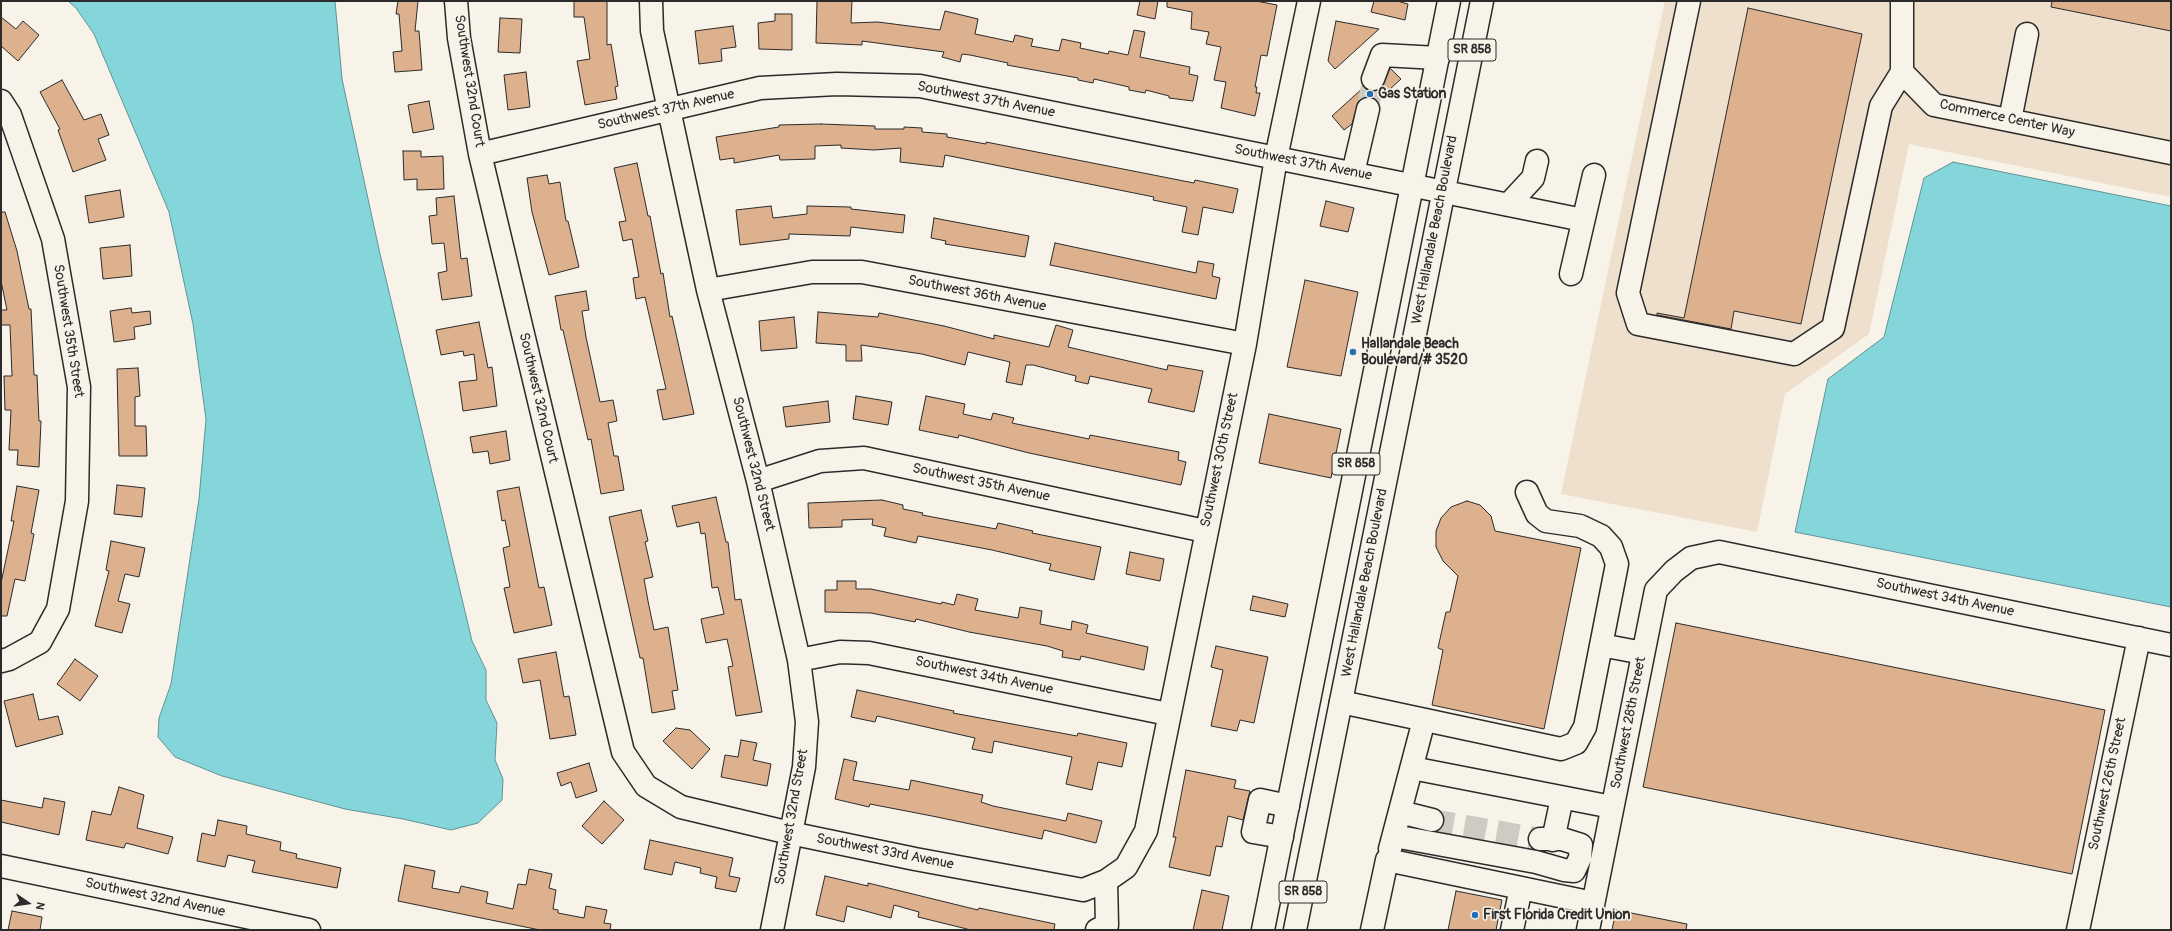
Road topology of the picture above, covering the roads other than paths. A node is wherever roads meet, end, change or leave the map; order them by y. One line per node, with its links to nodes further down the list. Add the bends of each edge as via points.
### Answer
1 (456, 1): 17 (street, Southwest 32nd Court, via 459,38)
2 (651, 1): 13 (street, Southwest 32nd Street, via 652,31)
3 (1309, 1): 18 (street, Southwest 30th Street)
4 (1449, 1): 9 (street, SR 858)
5 (1482, 1): 23 (street, West Hallandale Beach Boulevard / SR 858)
6 (1689, 1): 10 (street, via 1628,293 1638,324 1794,354 1833,328 1882,106)
7 (1902, 1): 10 (street)
8 (2027, 34): 15 (street)
9 (1438, 58): 11 (street, via 1382,55); 22 (street, SR 858)
10 (1902, 72): 15 (street, Commerce Center Way, via 1934,105)
11 (1373, 78)
12 (1, 102): 39 (street, Southwest 35th Street, via 10,116 53,239 79,387 77,501 58,609 40,642 10,659)
13 (668, 109): 17 (street, Southwest 37th Avenue); 18 (street, Southwest 37th Avenue, via 760,88 837,84 920,86); 27 (street, Southwest 32nd Street)
14 (1368, 109): 20 (street)
15 (2010, 120): 16 (street, Commerce Center Way)
16 (2171, 153)
17 (480, 154): 45 (street, Southwest 32nd Court, via 623,752)
18 (1276, 158): 20 (street, Southwest 37th Avenue); 28 (street, Southwest 30th Street)
19 (1537, 161): 24 (street, via 1533,178)
20 (1353, 173): 22 (street, Southwest 37th Avenue)
21 (1594, 175): 25 (street)
22 (1412, 185): 23 (street, Southwest 37th Avenue); 31 (street, SR 858)
23 (1443, 192): 24 (street, Southwest 37th Avenue); 41 (street, West Hallandale Beach Boulevard / SR 858)
24 (1508, 205): 25 (street, Southwest 37th Avenue)
25 (1583, 220): 26 (street)
26 (1571, 274)
27 (708, 290): 28 (street, Southwest 36th Avenue, via 812,272 862,272); 29 (street, Southwest 32nd Street)
28 (1244, 344): 32 (street, Southwest 30th Street)
29 (758, 481): 32 (street, Southwest 35th Avenue, via 820,460 864,458); 38 (street, Southwest 32nd Street)
30 (1527, 492): 36 (street, via 1537,514 1546,521 1580,526 1601,536 1611,547 1617,564)
31 (1346, 514): 40 (street, SR 858); 41 (street, via 1352,548 1330,658)
32 (1205, 531): 42 (street, Southwest 30th Street)
33 (1719, 552): 34 (street, Southwest 34th Avenue); 37 (street, Southwest 28th Street, via 1691,558 1656,590)
34 (2139, 638): 35 (street, Southwest 34th Avenue); 69 (street, Southwest 26th Street)
35 (2171, 644)
36 (1601, 645): 37 (street); 43 (street, via 1585,727 1576,743 1561,749)
37 (1643, 653): 48 (street, Southwest 28th Street)
38 (799, 660): 42 (street, Southwest 34th Avenue, via 840,652 869,653); 51 (street, Southwest 32nd Street, via 807,722 804,767)
39 (1, 661)
40 (1309, 699): 47 (street, SR 858); 56 (street, via 1320,731 1298,839)
41 (1341, 702): 43 (street); 56 (street, West Hallandale Beach Boulevard / SR 858)
42 (1168, 714): 57 (street, Southwest 30th Street, via 1146,831 1126,867)
43 (1424, 720): 44 (street)
44 (1412, 768): 46 (street); 49 (street)
45 (646, 786): 51 (street, Southwest 33rd Avenue, via 682,807)
46 (1562, 798): 48 (street); 52 (street, via 1547,839 1581,845 1580,858 1574,871)
47 (1288, 806): 53 (street, SR 858); 53 (street, via 1260,800 1254,832)
48 (1612, 807): 60 (street, Southwest 28th Street)
49 (1400, 812): 50 (street); 52 (street)
50 (1432, 820)
51 (790, 833): 59 (street, Southwest 33rd Avenue); 62 (street, Southwest 32nd Street)
52 (1394, 836): 54 (street)
53 (1282, 837): 64 (street, SR 858)
54 (1387, 860): 58 (street); 66 (street)
55 (1, 866): 61 (street, Southwest 32nd Avenue)
56 (1306, 875): 65 (street, West Hallandale Beach Boulevard / SR 858)
57 (1106, 882): 59 (street, Southwest 30th Street); 63 (street, via 1107,925)
58 (1521, 888): 60 (street); 67 (street)
59 (1083, 890)
60 (1593, 903): 68 (street, Southwest 28th Street)
61 (309, 930)
62 (772, 930)
63 (1097, 930)
64 (1263, 930)
65 (1295, 930)
66 (1372, 930)
67 (1512, 930)
68 (1588, 930)
69 (2078, 930)

